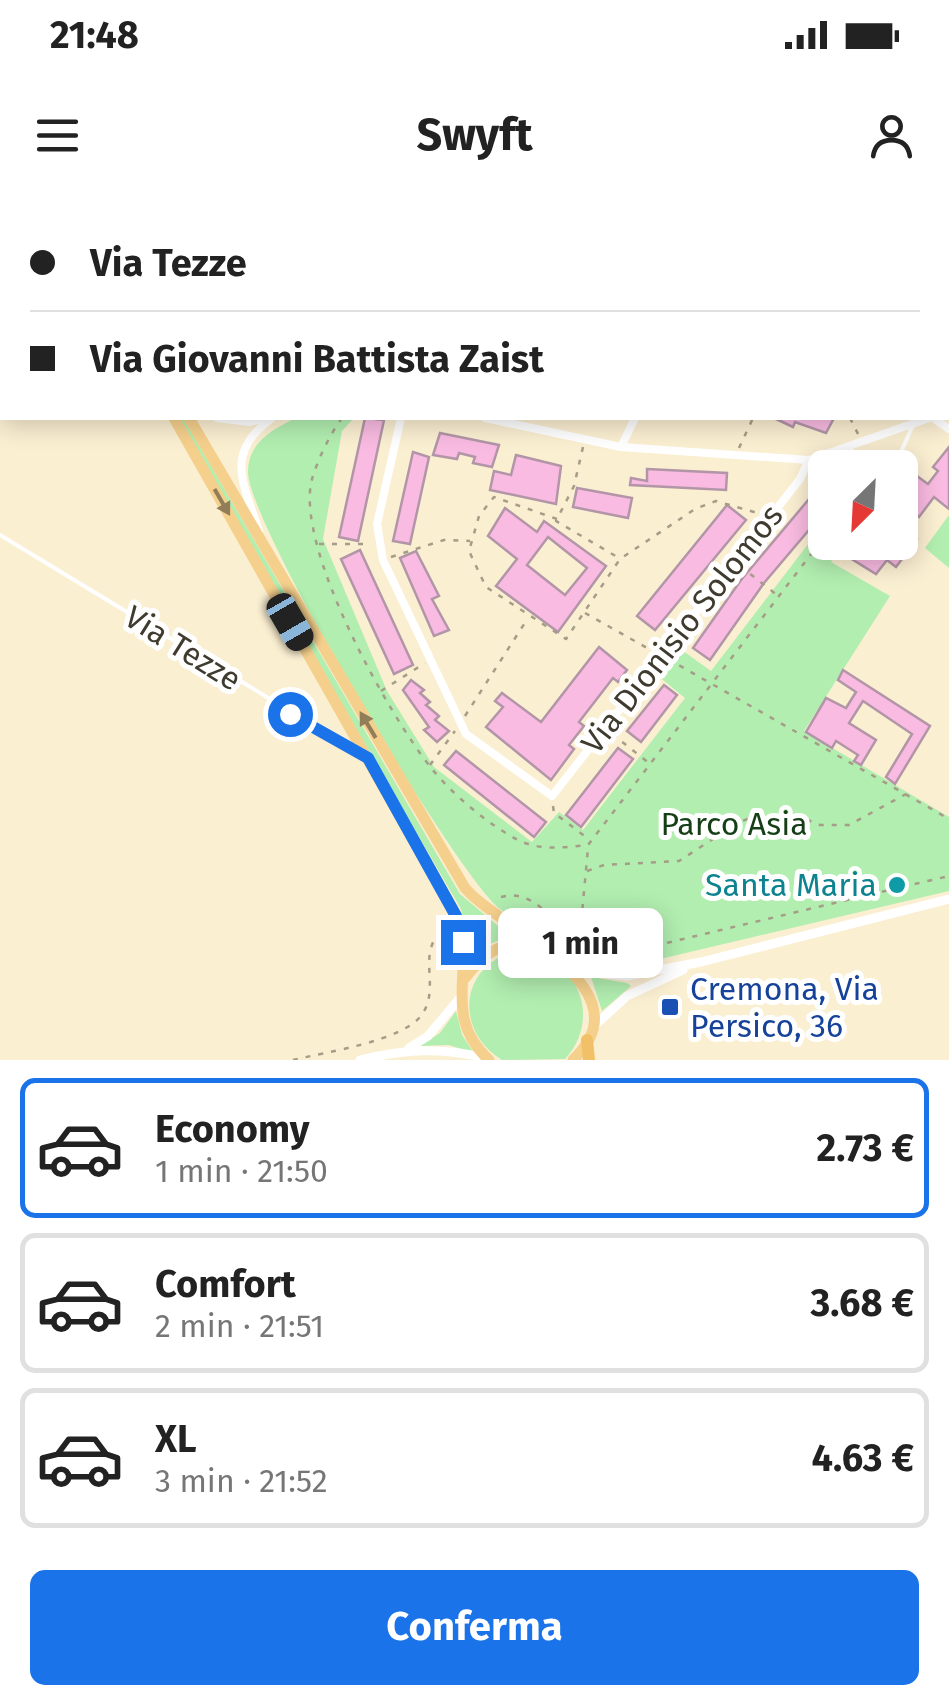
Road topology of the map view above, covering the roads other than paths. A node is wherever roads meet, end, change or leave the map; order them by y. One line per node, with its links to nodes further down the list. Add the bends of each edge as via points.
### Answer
1 (175, 420): 17 (main road, one-way to 17)
2 (190, 420): 16 (main road)
3 (234, 420): 4 (street)
4 (260, 420)
5 (267, 420): 16 (street, via 251,433 240,463)
6 (400, 420): 14 (street, Via Dionisio Solomos, via 377,524 383,560 466,734 552,796)
7 (494, 420): 11 (street)
8 (634, 420): 11 (street)
9 (912, 421): 10 (street); 10 (lane, via 900,452 864,464)
10 (848, 445): 12 (street)
11 (620, 447): 13 (street)
12 (832, 450)
13 (808, 460)
14 (808, 461)
15 (0, 534): 17 (lane, Via Tezze)
16 (267, 554): 19 (main road, one-way to 16, via 465,888)
17 (368, 758): 22 (main road, via 456,916)
18 (949, 899): 21 (street)
19 (534, 944): 20 (main road); 22 (main road, via 498,947)
20 (555, 953): 21 (street, via 627,976); 24 (main road, via 586,989)
21 (701, 962): 24 (street, via 627,996)
22 (465, 978): 23 (main road)
23 (460, 998): 25 (street, via 428,1036); 26 (main road, via 464,1028)
24 (589, 1035): 28 (main road); 29 (highway)
25 (406, 1049): 26 (street); 27 (street)
26 (487, 1059)
27 (360, 1060)
28 (572, 1060)
29 (589, 1060)

